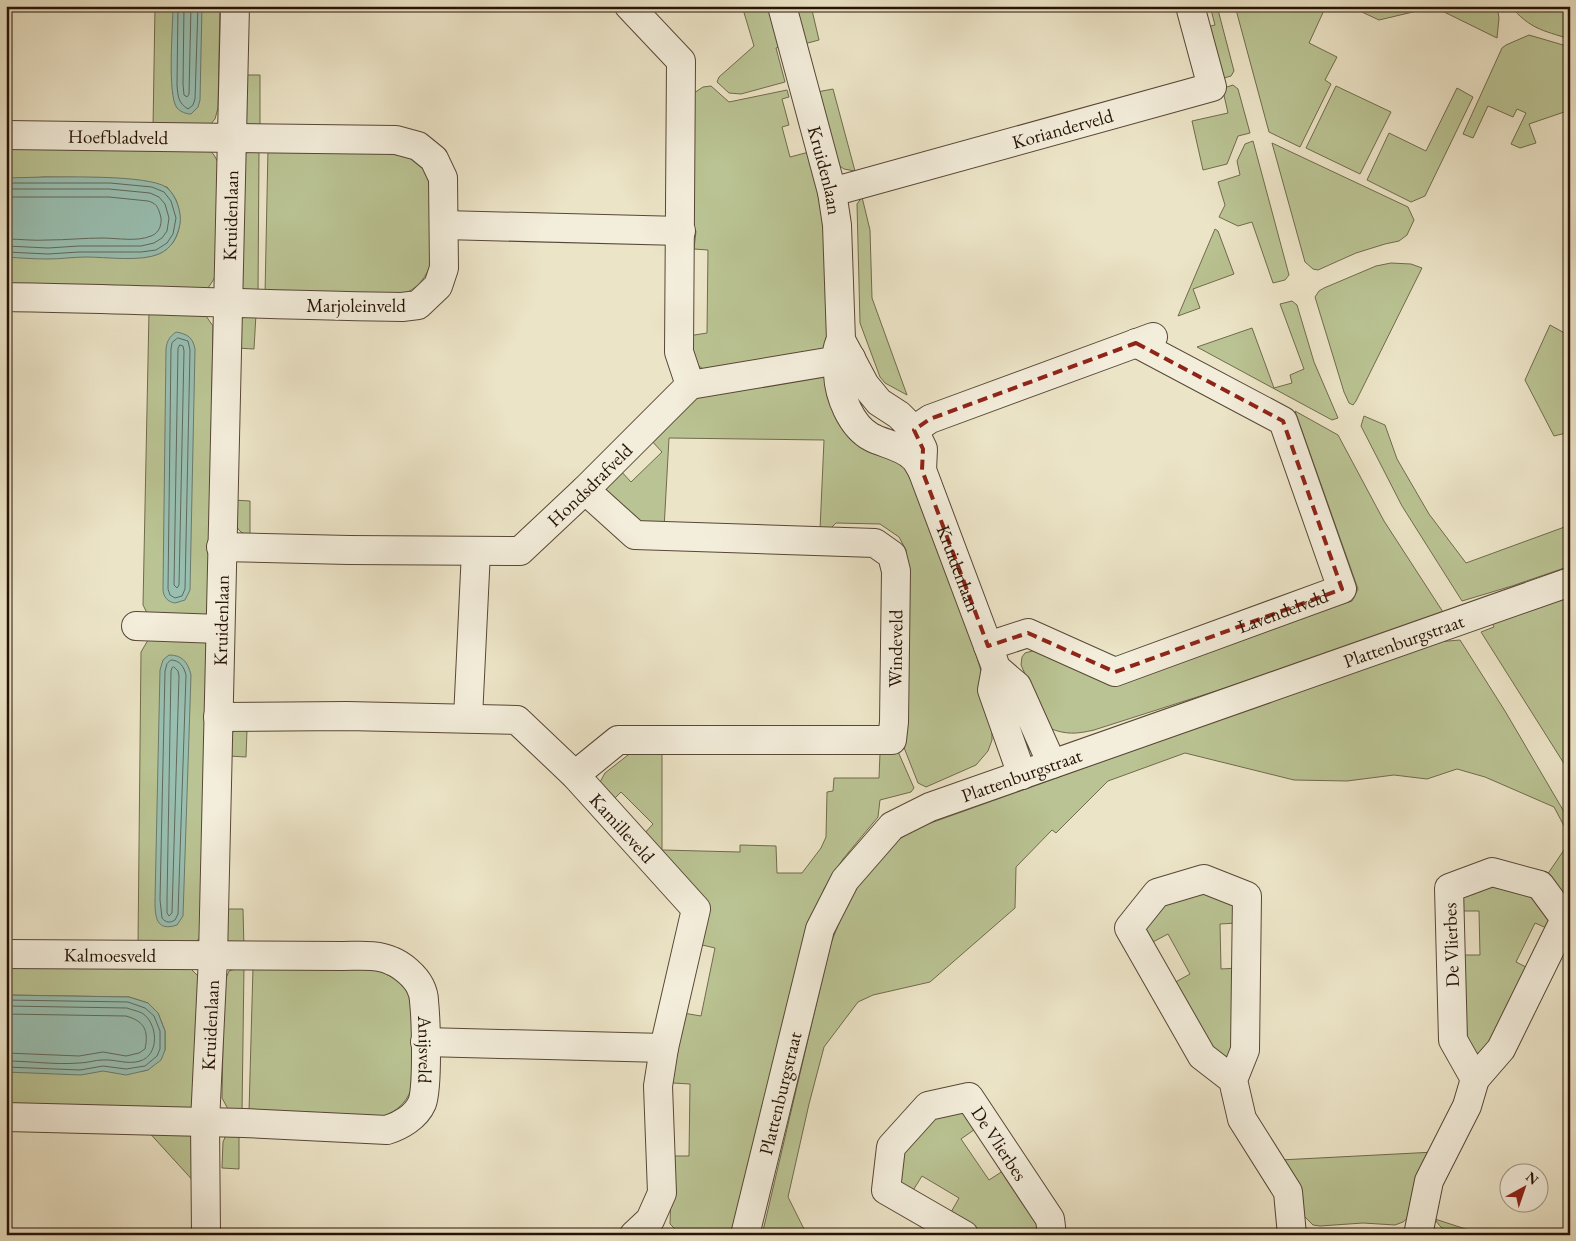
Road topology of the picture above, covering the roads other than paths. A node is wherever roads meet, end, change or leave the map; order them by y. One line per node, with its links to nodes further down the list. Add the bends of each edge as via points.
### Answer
1 (235, 6): 6 (street, Kruidenlaan)
2 (629, 6): 9 (street, via 681,61)
3 (782, 6): 7 (street, Kruidenlaan)
4 (1190, 6): 7 (street, Korianderveld, via 1212,87)
5 (6, 135): 6 (street, Hoefbladveld)
6 (231, 138): 8 (street, Marjoleinveld, via 396,140 418,146 434,159 443,178); 11 (street, Kruidenlaan)
7 (832, 192): 12 (street, Kruidenlaan, via 837,225)
8 (444, 225): 9 (street); 11 (street, Marjoleinveld, via 444,268 438,286 418,305)
9 (681, 231): 13 (street, via 680,352)
10 (6, 297): 11 (street)
11 (227, 303): 16 (street, Kruidenlaan)
12 (843, 353): 13 (street); 14 (street, Kruidenlaan, via 838,378 844,402 855,425 871,437)
13 (690, 385): 15 (street, Hondsdrafveld)
14 (907, 440): 21 (street, Kruidenlaan, via 922,470); 21 (street, Lavendelveld, via 930,419 1148,339 1283,421 1342,589 1115,672 1028,633)
15 (585, 490): 17 (street, Hondsdrafveld, via 520,551); 25 (street, Windeveld, via 635,535 875,543 892,555 896,571 894,722 892,740 618,740)
16 (221, 547): 17 (street, Hondsdrafveld); 20 (street, Kruidenlaan)
17 (476, 551): 23 (street)
18 (1570, 582): 24 (street, Plattenburgstraat)
19 (136, 626): 20 (street)
20 (220, 629): 22 (street, Kruidenlaan)
21 (992, 657): 24 (street, Kruidenlaan, via 1016,686); 26 (street, Kruidenlaan, via 992,690)
22 (218, 717): 23 (street, Kamilleveld); 28 (street, Kruidenlaan)
23 (468, 718): 25 (street, Kamilleveld, via 517,720)
24 (1052, 764): 26 (street, Plattenburgstraat)
25 (575, 775): 30 (street, Kamilleveld, via 696,909)
26 (1022, 775): 37 (street, Plattenburgstraat, via 930,808 892,826 845,880 820,929)
27 (6, 954): 28 (street, Kalmoesveld)
28 (213, 957): 29 (street, Anijsveld, via 377,957 393,961 419,984 424,999); 34 (street, Kruidenlaan)
29 (425, 1042): 30 (street); 34 (street, Anijsveld, via 425,1088 421,1104 400,1126 387,1130)
30 (664, 1048): 36 (street, Kamilleveld, via 658,1086 662,1193 650,1220)
31 (1475, 1079): 31 (street, De Vlierbes, via 1453,1040 1449,888 1492,872 1540,886 1565,920 1501,1049); 42 (street, De Vlierbes, via 1467,1106 1429,1180)
32 (1232, 1080): 32 (street, via 1245,1050 1247,896 1204,879 1156,893 1128,928 1202,1056); 40 (street, via 1242,1119 1288,1192)
33 (6, 1117): 34 (street)
34 (205, 1122): 35 (street, Kruidenlaan)
35 (206, 1235)
36 (634, 1235)
37 (745, 1235)
38 (964, 1235): 39 (street, De Vlierbes, via 886,1190 891,1147 928,1106 969,1097 1050,1219)
39 (1052, 1235)
40 (1292, 1235)
41 (1412, 1235): 42 (street, De Vlierbes)
42 (1418, 1235)

